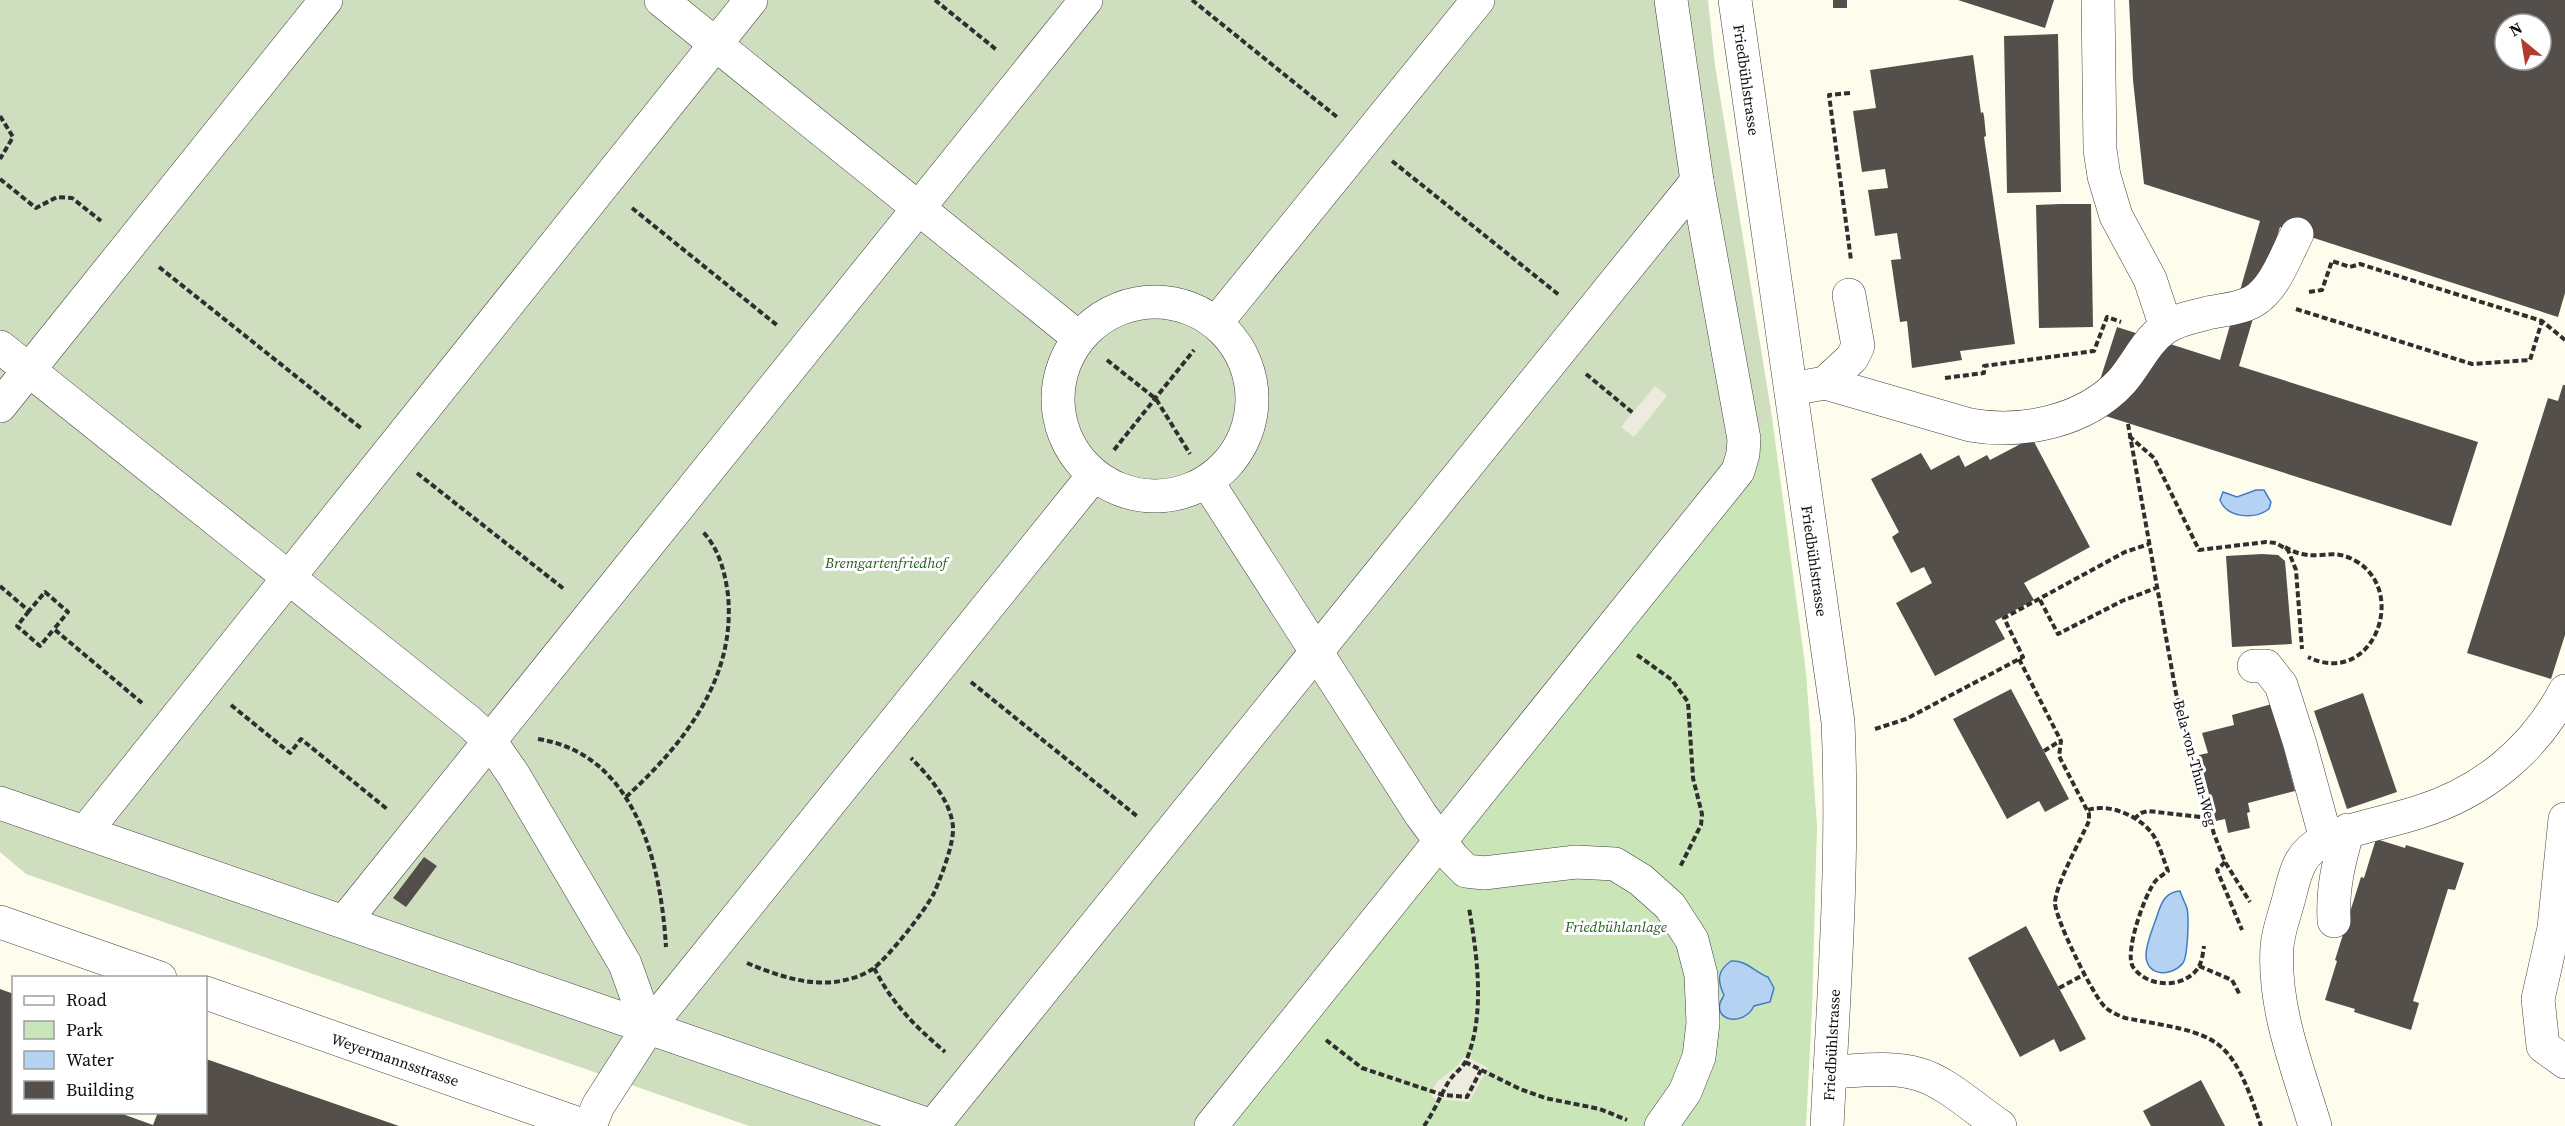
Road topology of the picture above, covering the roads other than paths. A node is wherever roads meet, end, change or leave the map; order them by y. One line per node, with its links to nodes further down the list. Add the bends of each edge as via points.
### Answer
1 (326, 0): 18 (street)
2 (661, 0): 9 (street)
3 (751, 0): 9 (street)
4 (1086, 0): 11 (street)
5 (1478, 0): 14 (street)
6 (1671, 0): 10 (street)
7 (1735, 0): 20 (street, Friedbühlstrasse)
8 (2098, 0): 15 (street, via 2100,150 2104,176 2116,216 2150,279)
9 (715, 44): 11 (street); 24 (street)
10 (1697, 182): 25 (street); 33 (street, via 1744,439 1738,471)
11 (918, 208): 16 (street); 28 (street)
12 (2297, 234): 15 (street, via 2272,284 2258,297)
13 (1850, 299): 19 (street, via 1858,346 1852,358)
14 (1216, 322): 16 (street, via 1181,305 1139,303 1106,316); 23 (street, via 1237,349 1252,396 1250,419 1241,444)
15 (2166, 327): 19 (street, via 2150,341 2121,382 2081,411 2012,429 1970,425)
16 (1079, 338): 22 (street, via 1058,387 1060,418 1069,444)
17 (0, 347): 18 (street)
18 (30, 370): 21 (street); 24 (street)
19 (1825, 382): 20 (street)
20 (1788, 389): 41 (street, Friedbühlstrasse, via 1838,722 1840,889)
21 (0, 406)
22 (1093, 476): 23 (street, via 1119,491 1143,496 1171,494); 39 (street)
23 (1208, 483): 25 (street)
24 (290, 578): 28 (street); 31 (street)
25 (1315, 652): 33 (street); 45 (street)
26 (2254, 666): 32 (street, via 2266,666 2280,685)
27 (2565, 691): 32 (street, via 2529,745 2486,781 2443,804)
28 (490, 741): 36 (street); 39 (street, via 625,964)
29 (0, 802): 31 (street)
30 (2565, 819): 40 (street, via 2554,928 2538,999 2543,1046)
31 (85, 832): 36 (street)
32 (2337, 834): 34 (street); 49 (street, via 2312,846 2303,856 2277,946 2285,1023)
33 (1439, 841): 42 (street, via 1466,871 1484,873 1576,861 1615,864 1663,899 1692,940 1701,975 1703,1023 1699,1057 1685,1092); 46 (street)
34 (2334, 921)
35 (0, 922): 37 (street)
36 (344, 922): 39 (street)
37 (154, 976)
38 (207, 993): 43 (street, Weyermannsstrasse)
39 (648, 1028): 44 (street, via 598,1106); 45 (street)
40 (2565, 1062)
41 (1830, 1072): 47 (street, Friedbühlstrasse); 48 (street, via 1917,1074 1934,1081)
42 (1648, 1125)
43 (585, 1126)
44 (590, 1126)
45 (933, 1126)
46 (1210, 1126)
47 (1827, 1126)
48 (2000, 1126)
49 (2315, 1126)

